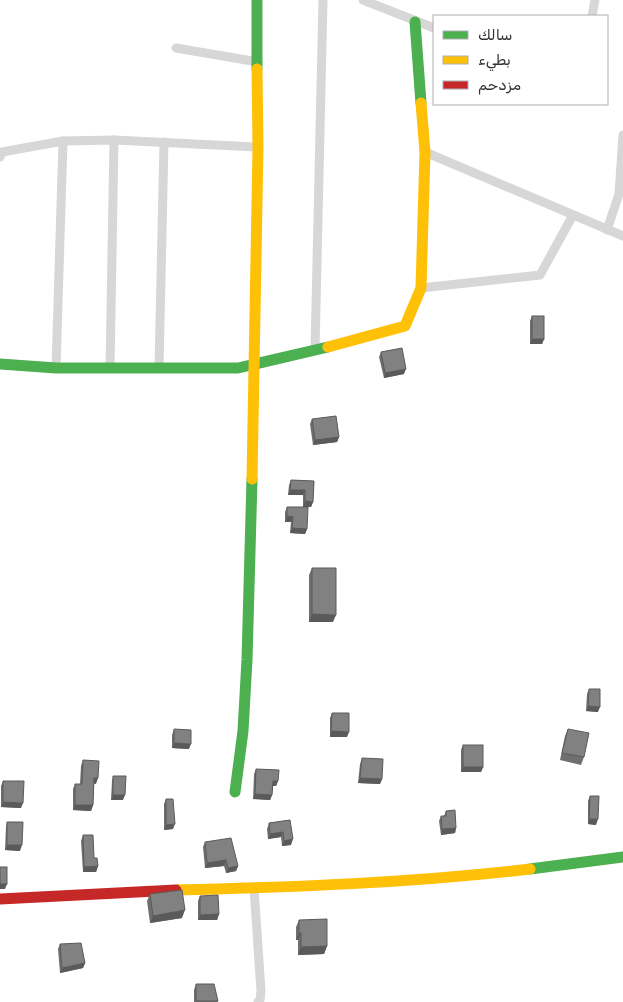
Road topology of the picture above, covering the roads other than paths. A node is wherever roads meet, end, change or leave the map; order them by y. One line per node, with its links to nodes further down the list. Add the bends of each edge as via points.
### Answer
1 (257, 0): 9 (street)
2 (323, 0): 21 (street)
3 (363, 0): 6 (street)
4 (595, 0): 5 (street)
5 (592, 15)
6 (415, 22): 7 (street); 15 (street)
7 (433, 28)
8 (176, 48): 9 (street)
9 (258, 62): 14 (street)
10 (623, 135): 18 (street, via 619,194)
11 (114, 140): 12 (street); 13 (street); 25 (street)
12 (63, 141): 16 (street, via 2,152); 24 (street)
13 (164, 142): 14 (street); 26 (street)
14 (258, 147): 23 (street)
15 (425, 152): 17 (street); 20 (street)
16 (0, 157)
17 (572, 215): 18 (street); 20 (street, via 540,275)
18 (606, 230): 19 (street)
19 (623, 236)
20 (421, 288): 21 (street, via 405,326)
21 (315, 350): 23 (street)
22 (0, 364): 24 (street)
23 (255, 364): 26 (street, via 238,368); 27 (street, via 247,660 243,731)
24 (56, 368): 25 (street)
25 (110, 368): 26 (street)
26 (159, 368)
27 (234, 792)
28 (623, 857): 29 (street, via 487,874)
29 (254, 888): 30 (street); 31 (street, via 261,991)
30 (0, 899)
31 (258, 1002)

